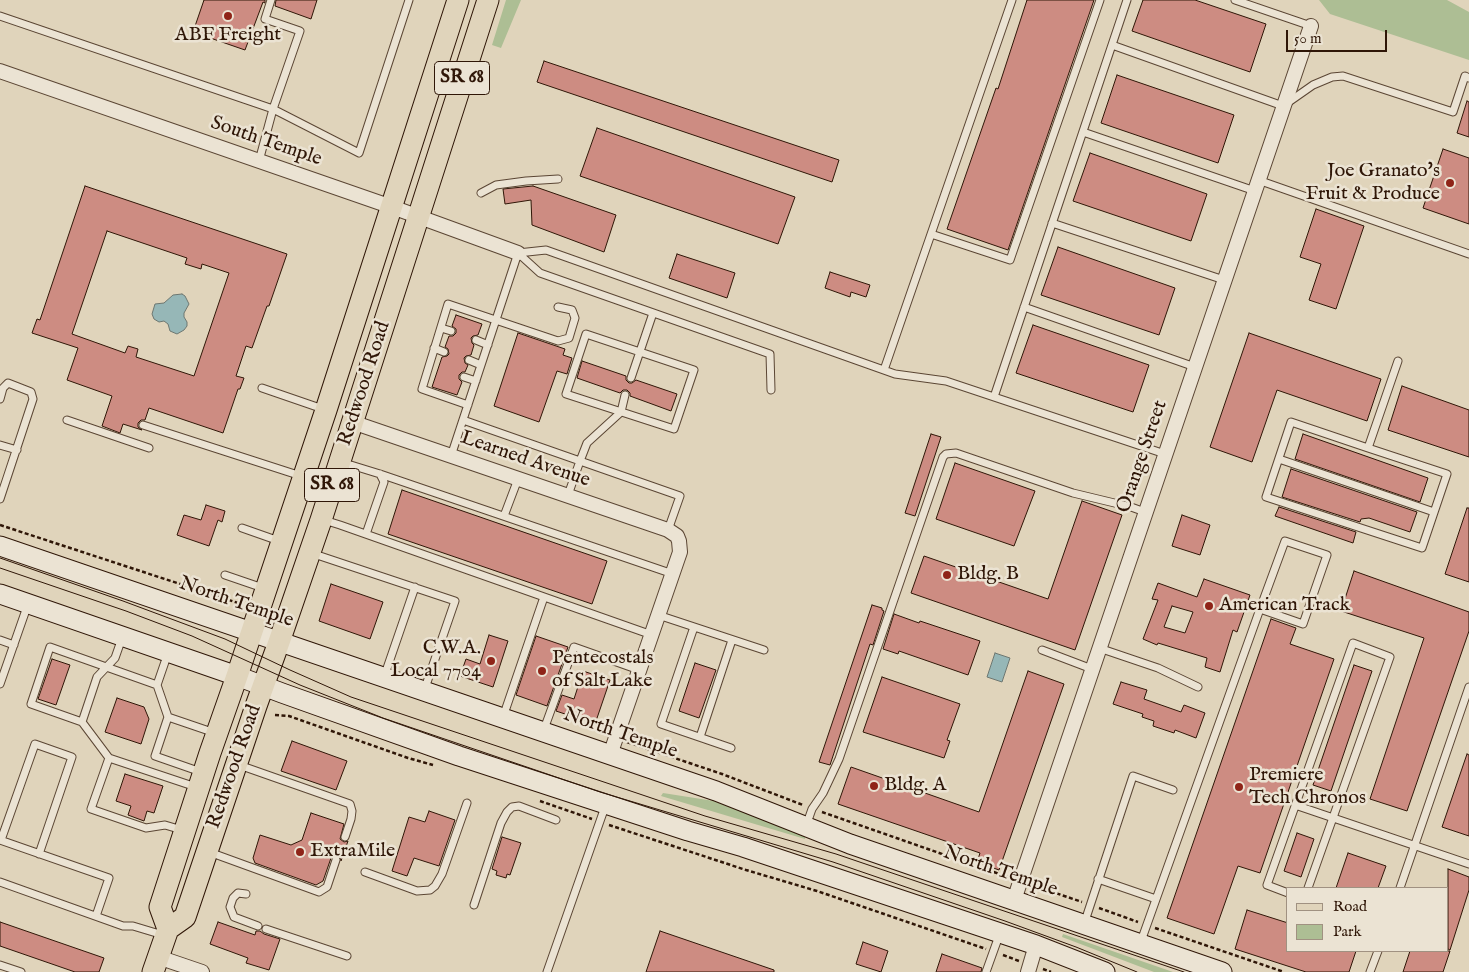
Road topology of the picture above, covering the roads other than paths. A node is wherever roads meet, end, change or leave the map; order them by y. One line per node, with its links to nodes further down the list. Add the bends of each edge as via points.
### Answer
1 (271, 0): 15 (lane, via 265,19 300,31)
2 (409, 0): 15 (lane, via 359,153)
3 (458, 0): 21 (main road, Redwood Road / SR 68)
4 (488, 0): 22 (main road, Redwood Road / SR 68)
5 (1012, 0): 24 (lane)
6 (1100, 0): 24 (lane, via 1010,260)
7 (1127, 0): 11 (lane)
8 (1235, 0): 10 (lane)
9 (0, 16): 15 (lane)
10 (1311, 26): 14 (street, Orange Street)
11 (1112, 45): 14 (lane); 16 (lane)
12 (0, 71): 17 (street, South Temple)
13 (1469, 78): 14 (lane, via 1465,76 1454,112 1342,76 1313,84)
14 (1283, 106): 19 (street, Orange Street)
15 (273, 109): 17 (lane)
16 (1083, 132): 19 (lane); 23 (lane)
17 (259, 161): 21 (street, South Temple)
18 (558, 179): 20 (lane, via 496,185)
19 (1256, 185): 26 (lane); 27 (street, Orange Street)
20 (480, 193)
21 (392, 207): 22 (street, South Temple); 57 (main road, Redwood Road / SR 68)
22 (418, 216): 25 (street, South Temple); 61 (main road, Redwood Road / SR 68)
23 (1052, 223): 27 (lane); 29 (lane)
24 (931, 234): 45 (lane)
25 (518, 253): 30 (lane, via 540,273); 31 (lane); 45 (lane, via 546,250)
26 (1469, 254)
27 (1224, 280): 43 (street, Orange Street)
28 (558, 307): 31 (lane, via 572,310 575,318 569,338 558,341)
29 (1024, 307): 43 (lane); 54 (lane)
30 (653, 313): 38 (lane); 52 (lane, via 770,354)
31 (496, 320): 32 (lane, via 448,304); 35 (lane)
32 (441, 328): 33 (lane); 36 (lane)
33 (450, 331)
34 (476, 340): 35 (lane)
35 (488, 345): 41 (lane)
36 (434, 348): 37 (lane); 42 (lane)
37 (444, 352)
38 (640, 352): 47 (lane); 58 (lane, via 694,370 674,429); 58 (lane, via 586,334 566,394)
39 (469, 360): 41 (lane)
40 (1398, 361): 65 (lane)
41 (482, 364): 49 (lane)
42 (429, 365): 44 (lane); 56 (lane, via 422,388)
43 (1195, 367): 67 (street, Orange Street)
44 (438, 368)
45 (884, 370): 54 (lane, via 946,381)
46 (464, 377): 49 (lane)
47 (631, 378)
48 (0, 381): 50 (lane)
49 (476, 381): 56 (lane)
50 (8, 383): 55 (lane); 66 (lane, via 31,392 33,399)
51 (262, 388): 57 (lane)
52 (771, 390)
53 (625, 394): 58 (lane)
54 (994, 397): 67 (lane)
55 (0, 398)
56 (468, 405): 60 (lane)
57 (326, 410): 73 (main road, Redwood Road / SR 68)
58 (621, 412): 70 (lane, via 587,443)
59 (67, 420): 64 (lane)
60 (463, 420): 68 (lane); 70 (lane)
61 (352, 422): 68 (street, Learned Avenue); 71 (main road, Redwood Road / SR 68)
62 (143, 425): 73 (lane)
63 (0, 444): 66 (lane)
64 (149, 448)
65 (1368, 448): 69 (lane, via 1291,422); 78 (lane, via 1447,474)
66 (17, 450): 76 (lane)
67 (1165, 454): 77 (street, Orange Street)
68 (451, 456): 74 (street, Learned Avenue)
69 (1279, 459): 78 (lane); 78 (lane, via 1266,497 1422,548)
70 (580, 461): 75 (lane); 82 (lane, via 680,496)
71 (340, 462): 72 (lane); 80 (main road, Redwood Road / SR 68)
72 (380, 474): 79 (lane); 83 (lane, via 384,482)
73 (303, 477): 84 (main road, Redwood Road / SR 68)
74 (518, 479): 75 (street, Learned Avenue); 79 (lane)
75 (568, 496): 82 (street, Learned Avenue)
76 (0, 499)
77 (1145, 512): 104 (street, Orange Street); 136 (lane, via 1073,494 956,453 946,454 839,760)
78 (1434, 512)
79 (504, 516): 87 (lane)
80 (321, 520): 83 (lane); 86 (main road, Redwood Road / SR 68)
81 (242, 528): 84 (lane)
82 (668, 530): 87 (street, Learned Avenue, via 679,541 680,552)
83 (366, 534): 92 (lane)
84 (282, 542): 90 (main road, Redwood Road / SR 68)
85 (0, 546): 97 (main road, North Temple)
86 (310, 552): 89 (lane); 102 (main road, Redwood Road / SR 68)
87 (672, 574): 95 (street)
88 (225, 575): 90 (lane)
89 (415, 588): 112 (lane); 118 (lane, via 455,601)
90 (266, 589): 97 (main road, Redwood Road / SR 68)
91 (0, 594): 93 (main road)
92 (544, 596): 98 (lane); 120 (lane)
93 (28, 604): 99 (main road); 103 (lane)
94 (1260, 609): 94 (lane, via 1286,541 1327,555 1303,624); 152 (lane)
95 (658, 615): 96 (lane); 98 (street)
96 (694, 627): 101 (lane); 124 (lane, via 661,724)
97 (252, 633): 102 (main road, North Temple); 111 (main road, Redwood Road / SR 68)
98 (652, 635): 110 (street)
99 (122, 636): 107 (main road); 108 (lane, via 115,658)
100 (0, 640): 103 (lane)
101 (732, 640): 105 (lane); 124 (lane)
102 (279, 642): 112 (main road, North Temple); 115 (main road, Redwood Road / SR 68)
103 (14, 645): 113 (lane)
104 (1099, 648): 109 (street, Orange Street); 116 (lane, via 1158,668)
105 (764, 650)
106 (1042, 650): 109 (lane)
107 (168, 652): 111 (main road); 114 (lane)
108 (106, 667): 114 (lane); 121 (lane, via 97,676); 121 (lane, via 50,647 31,704)
109 (1092, 668): 153 (street, Orange Street)
110 (640, 670): 122 (lane, via 574,647); 126 (street)
111 (237, 676): 115 (main road); 123 (main road, Redwood Road / SR 68)
112 (384, 678): 118 (main road, North Temple)
113 (0, 684)
114 (157, 685): 119 (lane)
115 (262, 686): 128 (main road, Redwood Road / SR 68); 133 (main road)
116 (1198, 687)
117 (1469, 687): 140 (lane)
118 (424, 691): 120 (main road, North Temple)
119 (168, 717): 123 (lane); 129 (lane, via 155,756)
120 (503, 718): 122 (main road, North Temple)
121 (82, 722): 127 (lane)
122 (543, 732): 126 (main road, North Temple)
123 (217, 733): 129 (main road, Redwood Road / SR 68)
124 (700, 737): 125 (lane)
125 (731, 748)
126 (610, 755): 136 (main road, North Temple)
127 (109, 758): 129 (lane); 137 (lane, via 92,809 146,828 165,824)
128 (236, 764): 138 (lane, via 350,804 351,819); 141 (main road, Redwood Road / SR 68)
129 (201, 780): 137 (main road, Redwood Road / SR 68)
130 (1173, 790): 146 (lane, via 1133,776)
131 (467, 803): 145 (lane, via 442,874 430,890 417,891)
132 (1295, 805): 134 (lane); 134 (lane, via 1352,643 1390,657); 150 (lane, via 1267,886)
133 (603, 813): 160 (main road, via 688,831 743,847); 170 (lane)
134 (1333, 818): 140 (lane); 148 (lane)
135 (556, 820): 154 (lane, via 519,806 507,812)
136 (806, 826): 153 (main road, North Temple)
137 (184, 831): 159 (main road, Redwood Road / SR 68, via 160,907)
138 (345, 837)
139 (0, 840): 142 (lane); 142 (lane, via 35,744 72,757)
140 (1414, 846): 144 (lane); 149 (lane)
141 (206, 851): 143 (lane, via 319,892 326,887); 159 (main road, Redwood Road / SR 68, via 185,916)
142 (39, 854): 155 (lane, via 109,878)
143 (336, 860)
144 (1469, 864)
145 (365, 872)
146 (1098, 880): 152 (lane); 156 (lane)
147 (0, 882): 155 (lane)
148 (1308, 887)
149 (1400, 887)
150 (1286, 892)
151 (246, 894): 157 (lane, via 238,893 232,898 230,907 234,917)
152 (1156, 899): 161 (lane)
153 (1014, 900): 156 (main road, North Temple)
154 (474, 905)
155 (96, 916): 159 (lane, via 123,926)
156 (1084, 925): 161 (main road, North Temple)
157 (258, 926)
158 (266, 929): 164 (lane)
159 (167, 932): 165 (main road, Redwood Road / SR 68)
160 (1000, 933): 162 (main road); 171 (lane)
161 (1140, 944): 173 (main road, North Temple)
162 (1036, 945): 167 (street); 172 (main road)
163 (1378, 952): 174 (lane)
164 (347, 956)
165 (156, 964): 169 (street)
166 (0, 965): 168 (lane)
167 (1029, 968)
168 (21, 972)
169 (202, 972)
170 (547, 972)
171 (986, 972)
172 (1105, 972)
173 (1222, 972)
174 (1370, 972)

